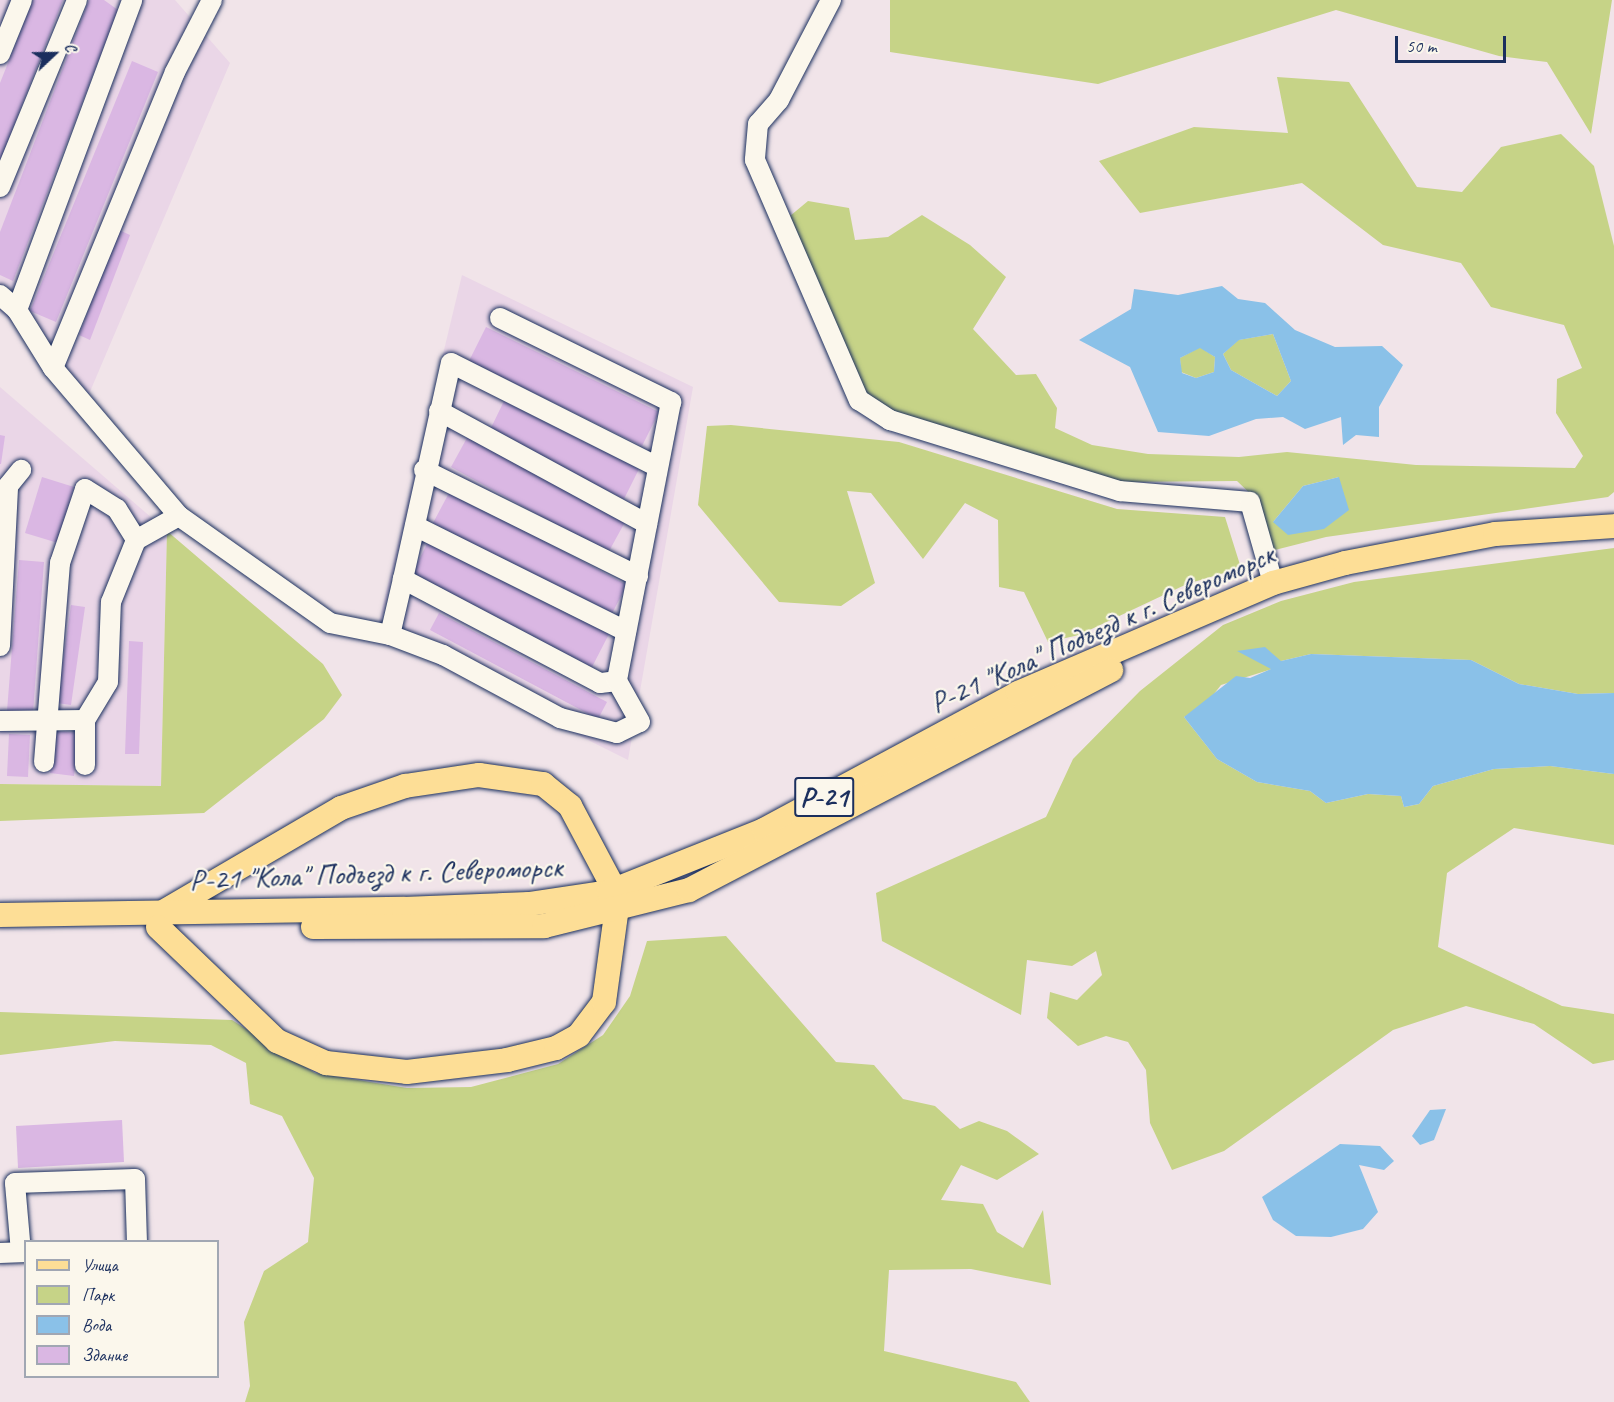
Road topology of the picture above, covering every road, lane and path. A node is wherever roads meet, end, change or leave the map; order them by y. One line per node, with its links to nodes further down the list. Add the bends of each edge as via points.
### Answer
1 (22, 0): 6 (lane)
2 (77, 0): 7 (lane)
3 (132, 0): 9 (lane)
4 (212, 0): 11 (lane, via 175,72)
5 (831, 0): 24 (lane, via 779,100 758,124 755,160 858,400 890,420 1120,491 1250,502)
6 (0, 54)
7 (0, 187)
8 (0, 295): 9 (lane)
9 (17, 310): 11 (lane)
10 (500, 318): 13 (lane, via 671,402)
11 (53, 368): 16 (lane)
12 (439, 411): 13 (lane, via 451,363); 15 (lane); 17 (lane)
13 (656, 466): 17 (lane)
14 (21, 470): 27 (lane, via 8,486)
15 (424, 470): 18 (lane); 22 (lane)
16 (179, 516): 20 (lane); 26 (lane, via 330,622)
17 (647, 524): 22 (lane)
18 (415, 526): 23 (lane); 25 (lane)
19 (1614, 526): 21 (main road, Р-21 "Кола" Подъезд к г. Североморск / Р-21, via 1495,534)
20 (136, 540): 29 (lane, via 117,509 84,489 60,563); 30 (lane, via 111,602 108,682)
21 (1319, 570): 24 (main road, Р-21 "Кола" Подъезд к г. Североморск / Р-21); 37 (main road, via 971,738 689,890 544,926)
22 (639, 576): 25 (lane)
23 (403, 579): 26 (lane); 28 (lane, via 600,683)
24 (1273, 583): 37 (main road, Р-21 "Кола" Подъезд к г. Североморск / Р-21, via 1018,693 764,830 642,883 529,904)
25 (626, 632): 28 (lane)
26 (390, 634): 28 (lane, via 443,655 560,718 617,733 640,722)
27 (0, 646)
28 (617, 681)
29 (48, 719): 30 (lane); 31 (lane); 32 (lane)
30 (85, 720): 33 (lane)
31 (0, 721)
32 (44, 762)
33 (85, 765)
34 (613, 887): 37 (main road, via 570,806 543,784 479,775 405,786 340,808)
35 (616, 914): 37 (main road, via 604,1002 579,1035 556,1047 507,1060 408,1072 326,1064 277,1041)
36 (0, 915): 37 (main road, Р-21 "Кола" Подъезд к г. Североморск / Р-21)
37 (159, 920): 38 (main road)
38 (0, 924)
39 (137, 1240): 40 (lane, via 135,1179 15,1183)
40 (23, 1252): 41 (lane)
41 (0, 1253)

